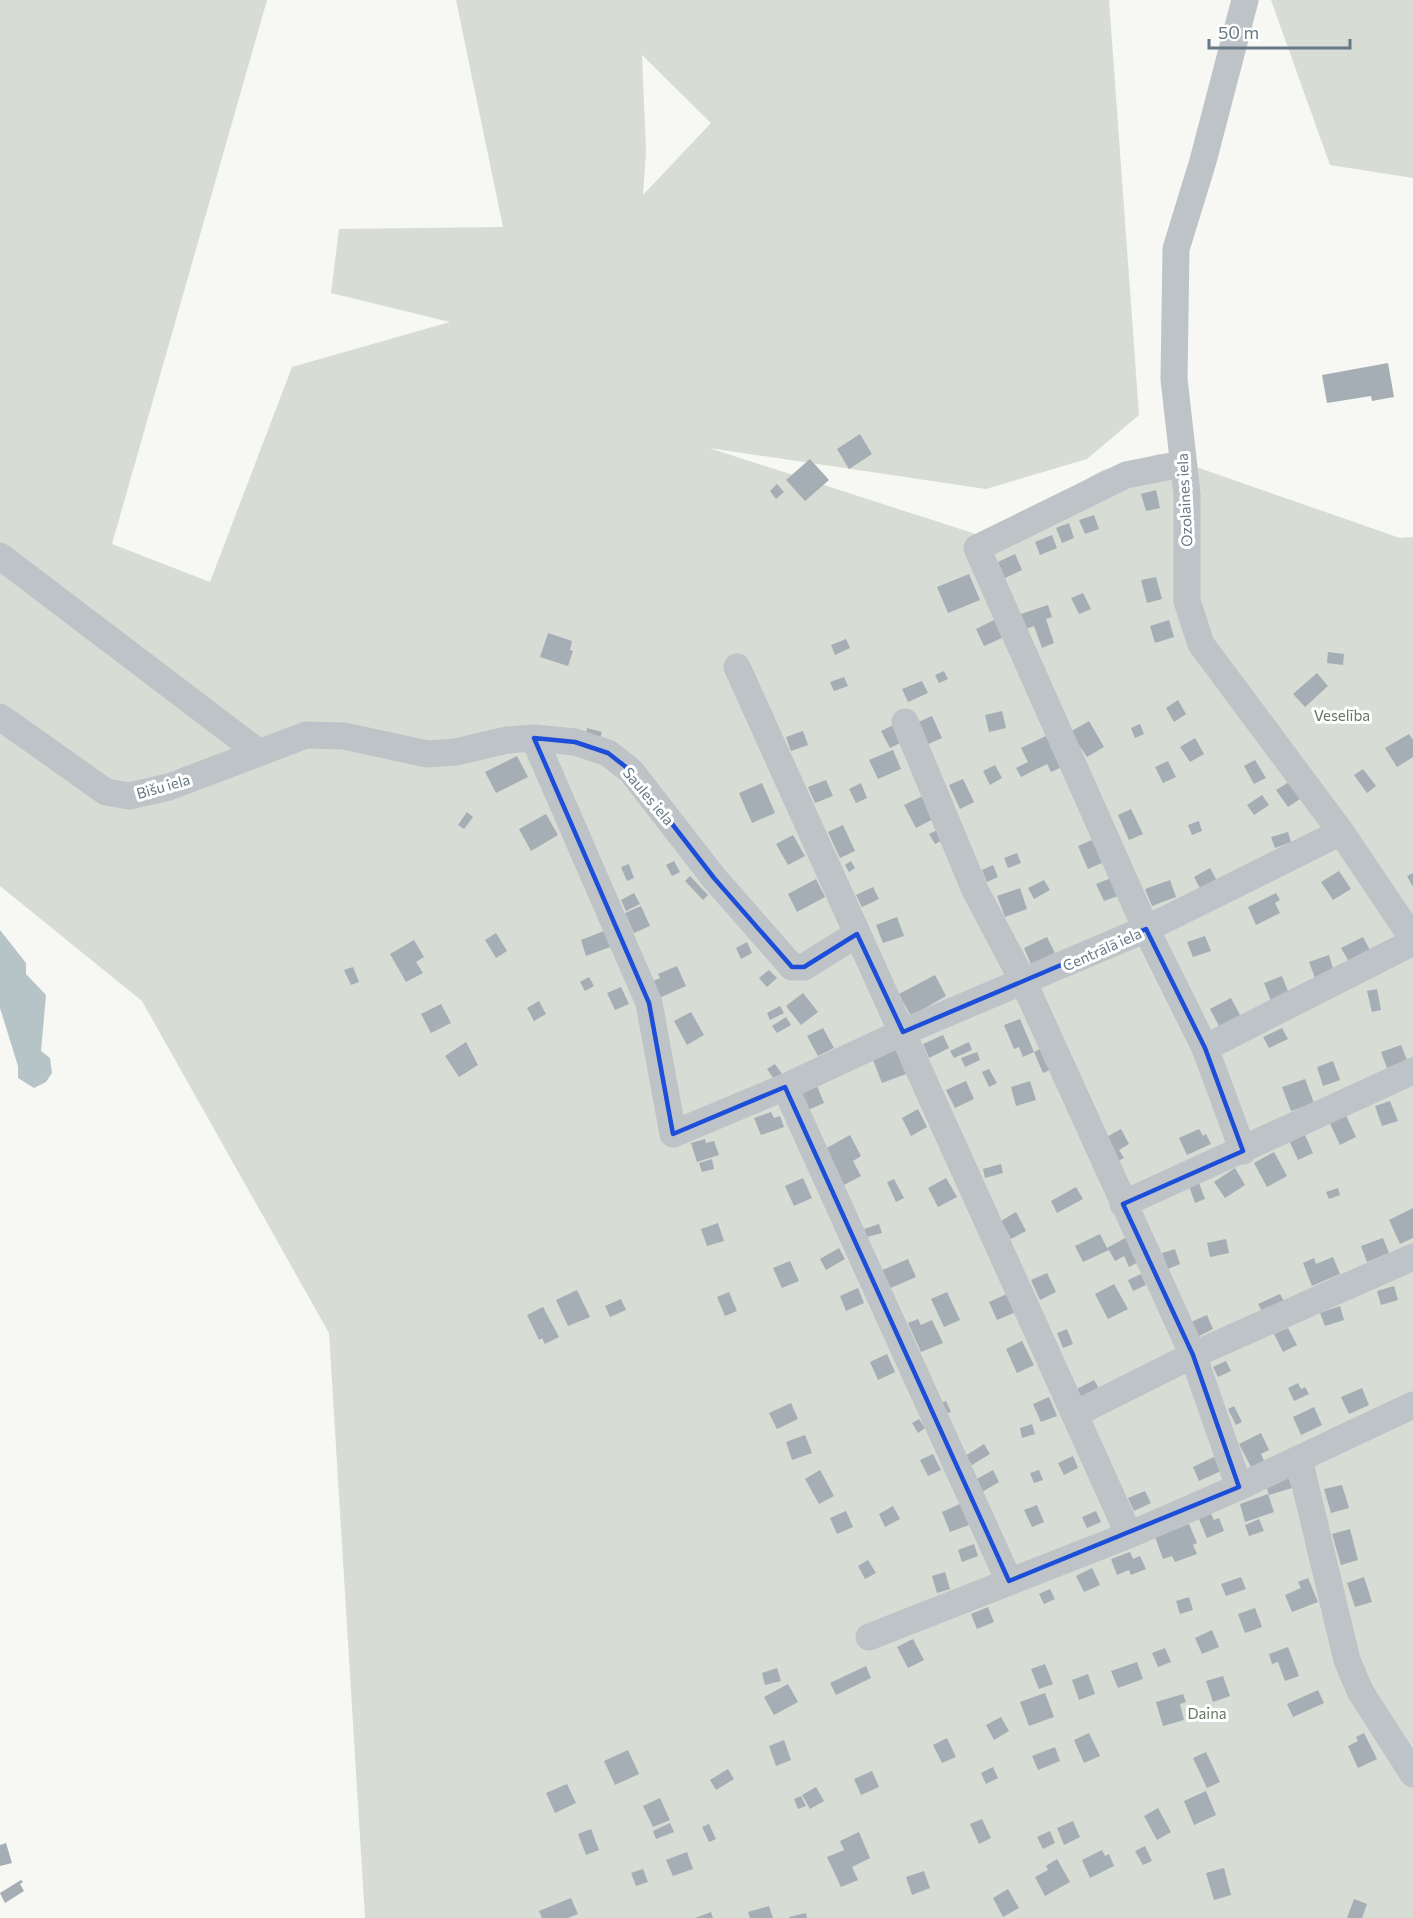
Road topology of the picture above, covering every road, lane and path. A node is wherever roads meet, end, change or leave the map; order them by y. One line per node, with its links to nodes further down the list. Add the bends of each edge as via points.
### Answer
1 (1245, 0): 2 (street, Ozolaines iela, via 1176,249 1174,379)
2 (1182, 464): 10 (street, Ozolaines iela, via 1187,601 1201,644); 11 (street, via 1126,476 977,548)
3 (0, 556): 9 (street)
4 (737, 667): 12 (street)
5 (0, 717): 9 (street, Bišu iela, via 106,792 129,796 169,787)
6 (904, 722): 14 (street, via 975,890)
7 (306, 735): 8 (street, Saules iela, via 344,736 427,753 456,752); 9 (street, Bišu iela)
8 (534, 738): 12 (street, Saules iela, via 575,742 608,753 631,771 714,878 792,967 804,967); 18 (street, Centrālā iela, via 649,1003 673,1134)
9 (258, 752)
10 (1341, 832): 11 (street, Centrālā iela); 13 (street, Ozolaines iela)
11 (1146, 929): 14 (street, Centrālā iela); 16 (street)
12 (857, 934): 15 (street)
13 (1413, 940): 16 (street)
14 (1024, 983): 15 (street, Centrālā iela); 20 (street)
15 (903, 1032): 18 (street, Centrālā iela); 24 (street)
16 (1205, 1048): 19 (street)
17 (1413, 1071): 19 (street)
18 (785, 1087): 28 (street)
19 (1243, 1151): 20 (street)
20 (1123, 1204): 22 (street)
21 (1413, 1257): 22 (street)
22 (1194, 1355): 24 (street); 26 (street)
23 (1413, 1404): 25 (street)
24 (1075, 1414): 27 (street)
25 (1299, 1458): 26 (street); 30 (street, via 1347,1660 1360,1691)
26 (1239, 1487): 27 (street)
27 (1129, 1535): 28 (street)
28 (1009, 1581): 29 (street)
29 (869, 1637)
30 (1413, 1774)

